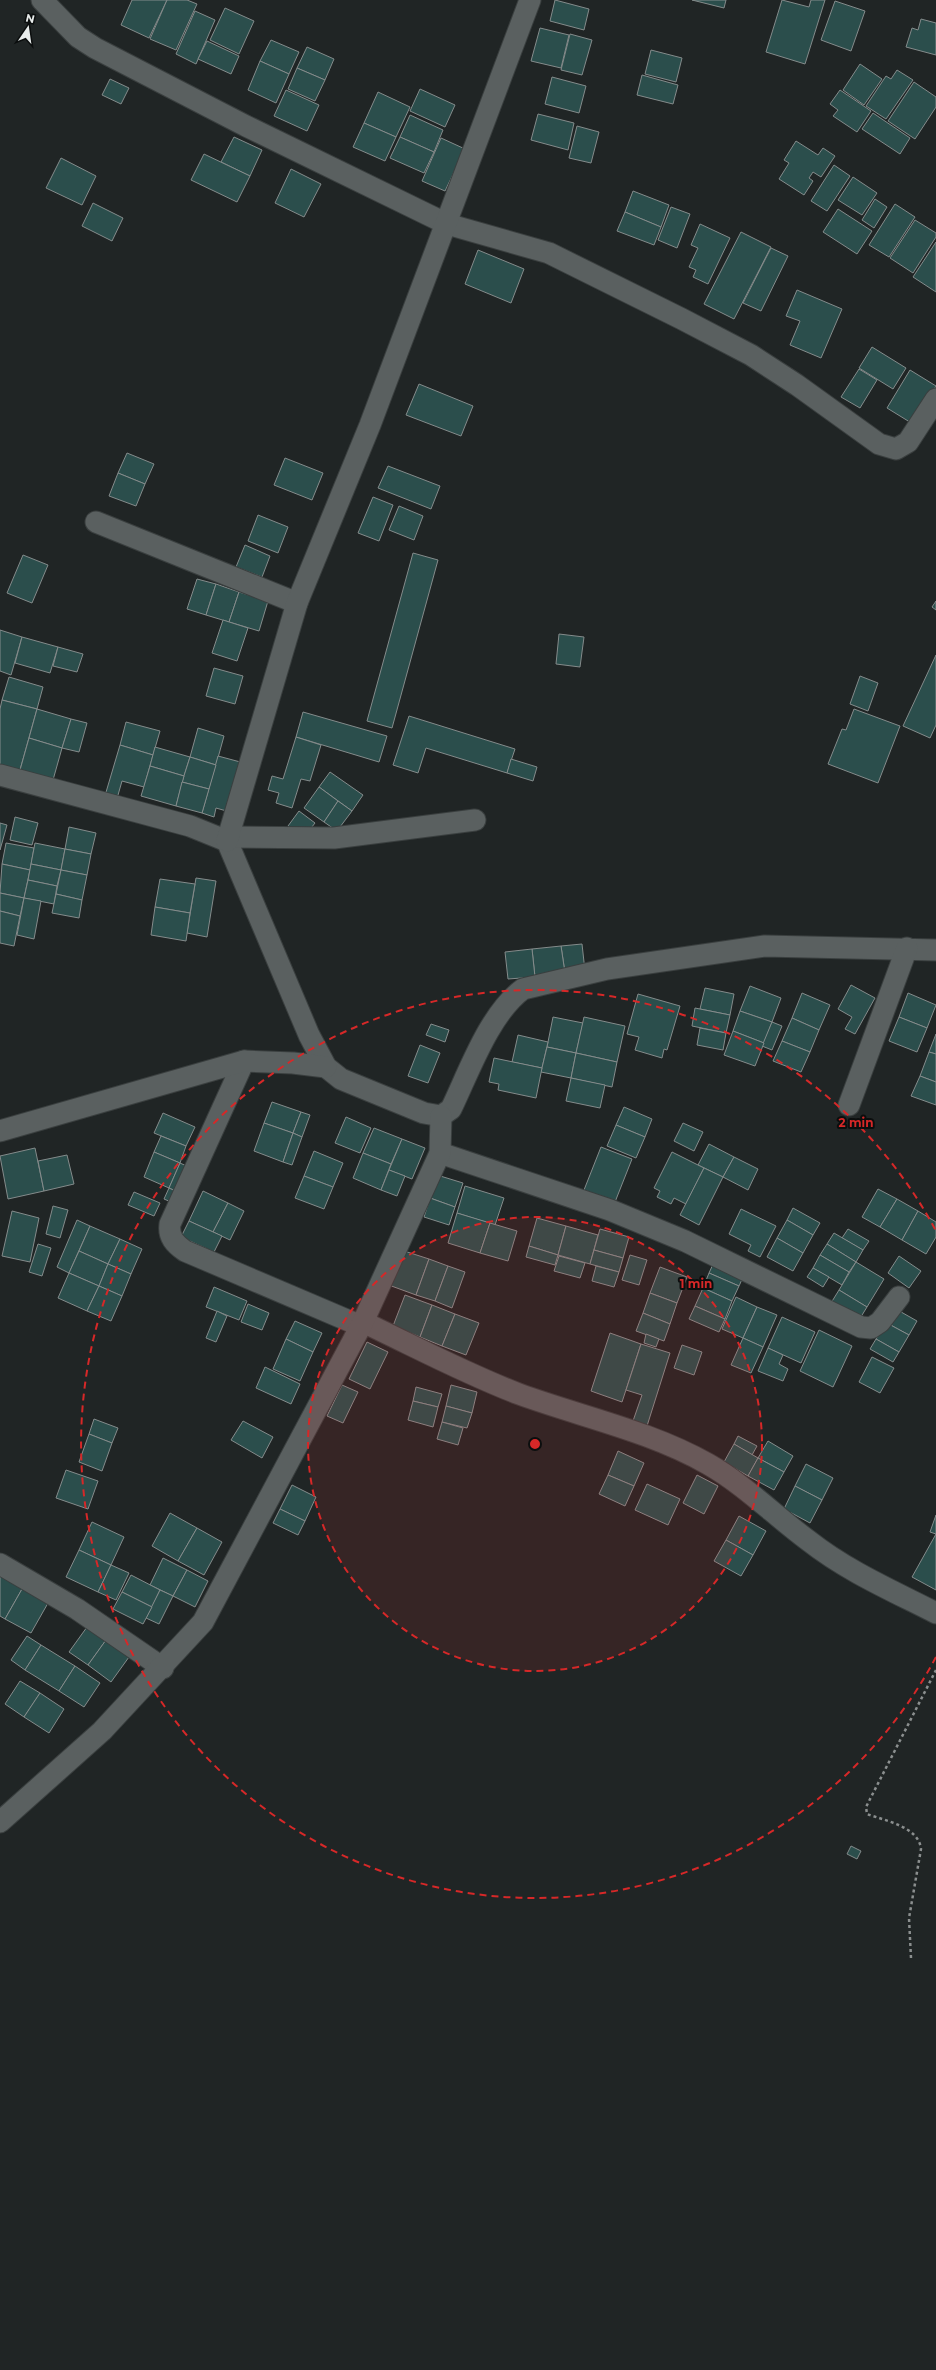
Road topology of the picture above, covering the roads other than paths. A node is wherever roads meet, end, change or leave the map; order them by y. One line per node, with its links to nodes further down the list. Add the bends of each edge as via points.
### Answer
1 (42, 0): 3 (street, via 78,37 96,48 246,126)
2 (530, 0): 3 (street)
3 (447, 224): 4 (street, via 549,253 682,319 751,355 879,444 889,448 896,449 908,442); 6 (street, via 370,425)
4 (936, 399)
5 (96, 522): 6 (street)
6 (297, 603): 9 (street)
7 (0, 775): 9 (street, via 190,826)
8 (475, 820): 9 (street, via 334,838)
9 (228, 839): 13 (street, via 309,1035)
10 (907, 948): 11 (street); 14 (street); 15 (street, via 765,946 607,969 523,990 514,996 498,1018 485,1038 451,1109)
11 (936, 950)
12 (244, 1061): 13 (street); 16 (street); 19 (street, via 170,1224 169,1232 172,1239 185,1251)
13 (326, 1067): 15 (street, via 341,1079 424,1113)
14 (849, 1105)
15 (441, 1116): 17 (street)
16 (0, 1131)
17 (440, 1153): 18 (street, via 610,1210 731,1263 861,1327 871,1328 880,1322); 19 (street)
18 (899, 1297)
19 (362, 1324): 21 (street, via 519,1394 616,1425 683,1451 729,1478 810,1542 866,1577); 22 (street, via 203,1622)
20 (0, 1564): 22 (street, via 77,1609)
21 (936, 1613)
22 (163, 1668): 23 (street, via 102,1731)
23 (0, 1822)

